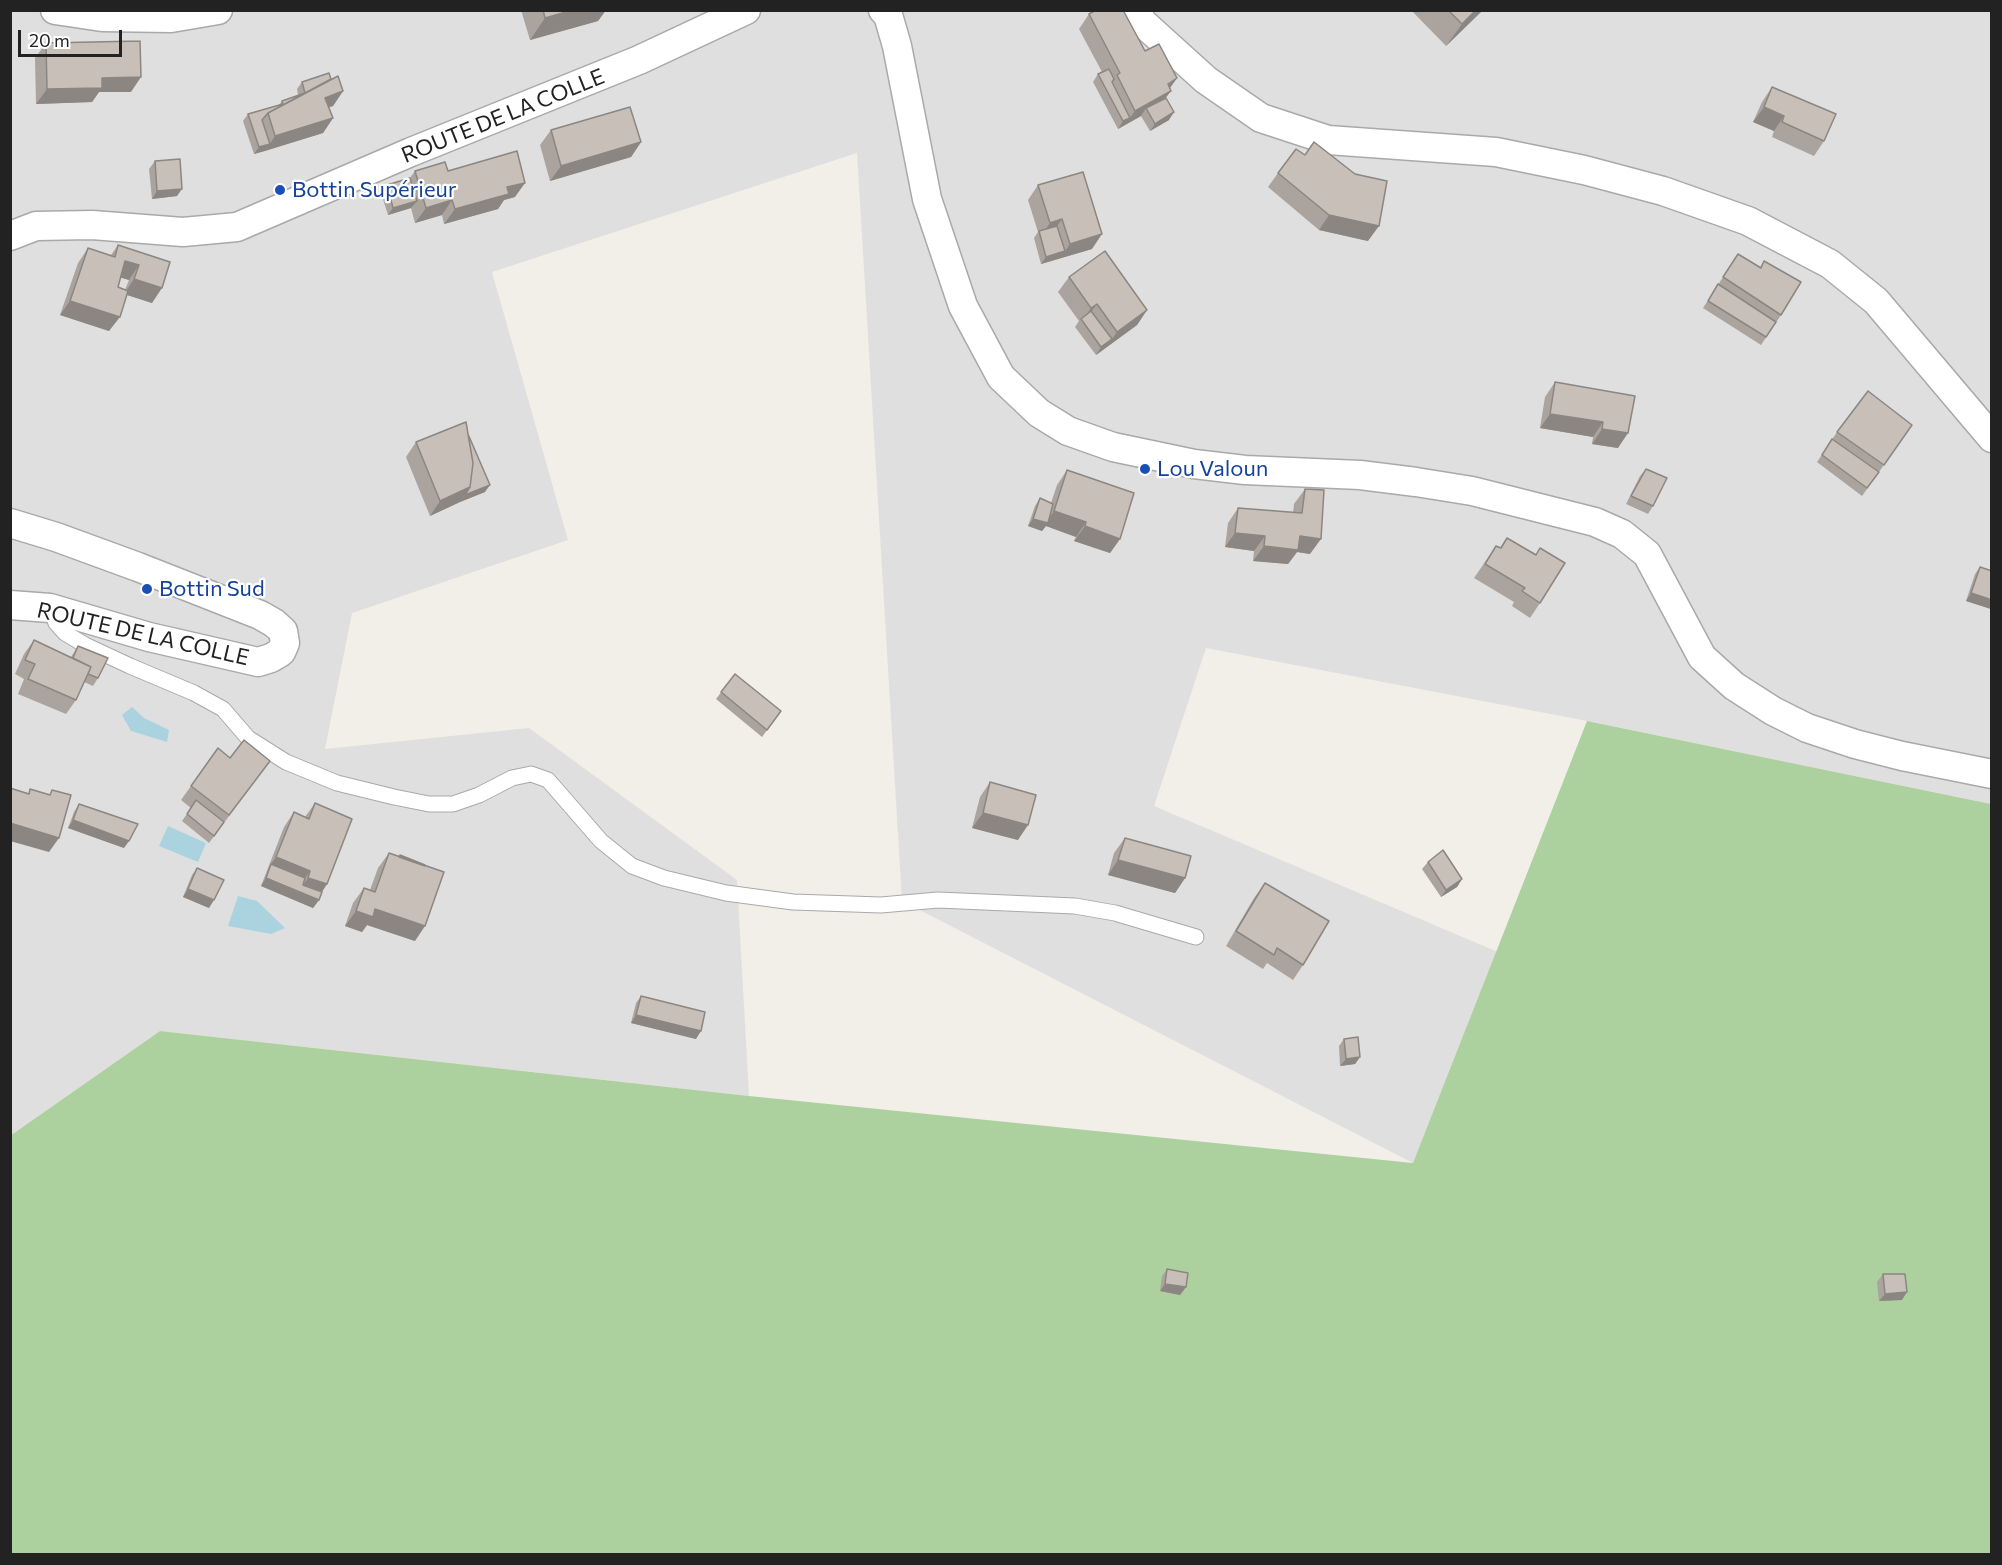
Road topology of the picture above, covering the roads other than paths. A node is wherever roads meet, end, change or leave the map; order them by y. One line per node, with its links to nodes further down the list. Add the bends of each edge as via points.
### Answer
1 (55, 10): 2 (street, via 102,18 171,18)
2 (218, 10)
3 (746, 10): 6 (street, ROUTE DE LA COLLE, via 639,60 237,227 183,232 92,225 36,226)
4 (884, 10): 11 (street, via 897,46 927,199 963,306 1001,377 1039,413 1068,431 1113,447 1194,464 1416,482 1472,491 1595,522 1622,534 1647,554 1702,657 1734,686 1773,711 1855,744)
5 (1135, 10): 7 (street, via 1143,23 1206,80 1261,118 1328,140 1496,152 1584,170 1663,191 1748,221 1830,264 1876,301)
6 (10, 236)
7 (1992, 438)
8 (10, 523): 10 (street, ROUTE DE LA COLLE, via 107,555 260,615 283,631 285,643 281,652 258,662 149,637)
9 (10, 605): 10 (street, ROUTE DE LA COLLE)
10 (50, 608): 12 (lane, via 65,633 222,709 248,738 286,762 337,783 429,804 453,804 512,778 531,774 548,780 601,841 632,866 664,878 726,893 793,902 881,905 938,900 1076,906)
11 (1992, 774)
12 (1196, 937)

